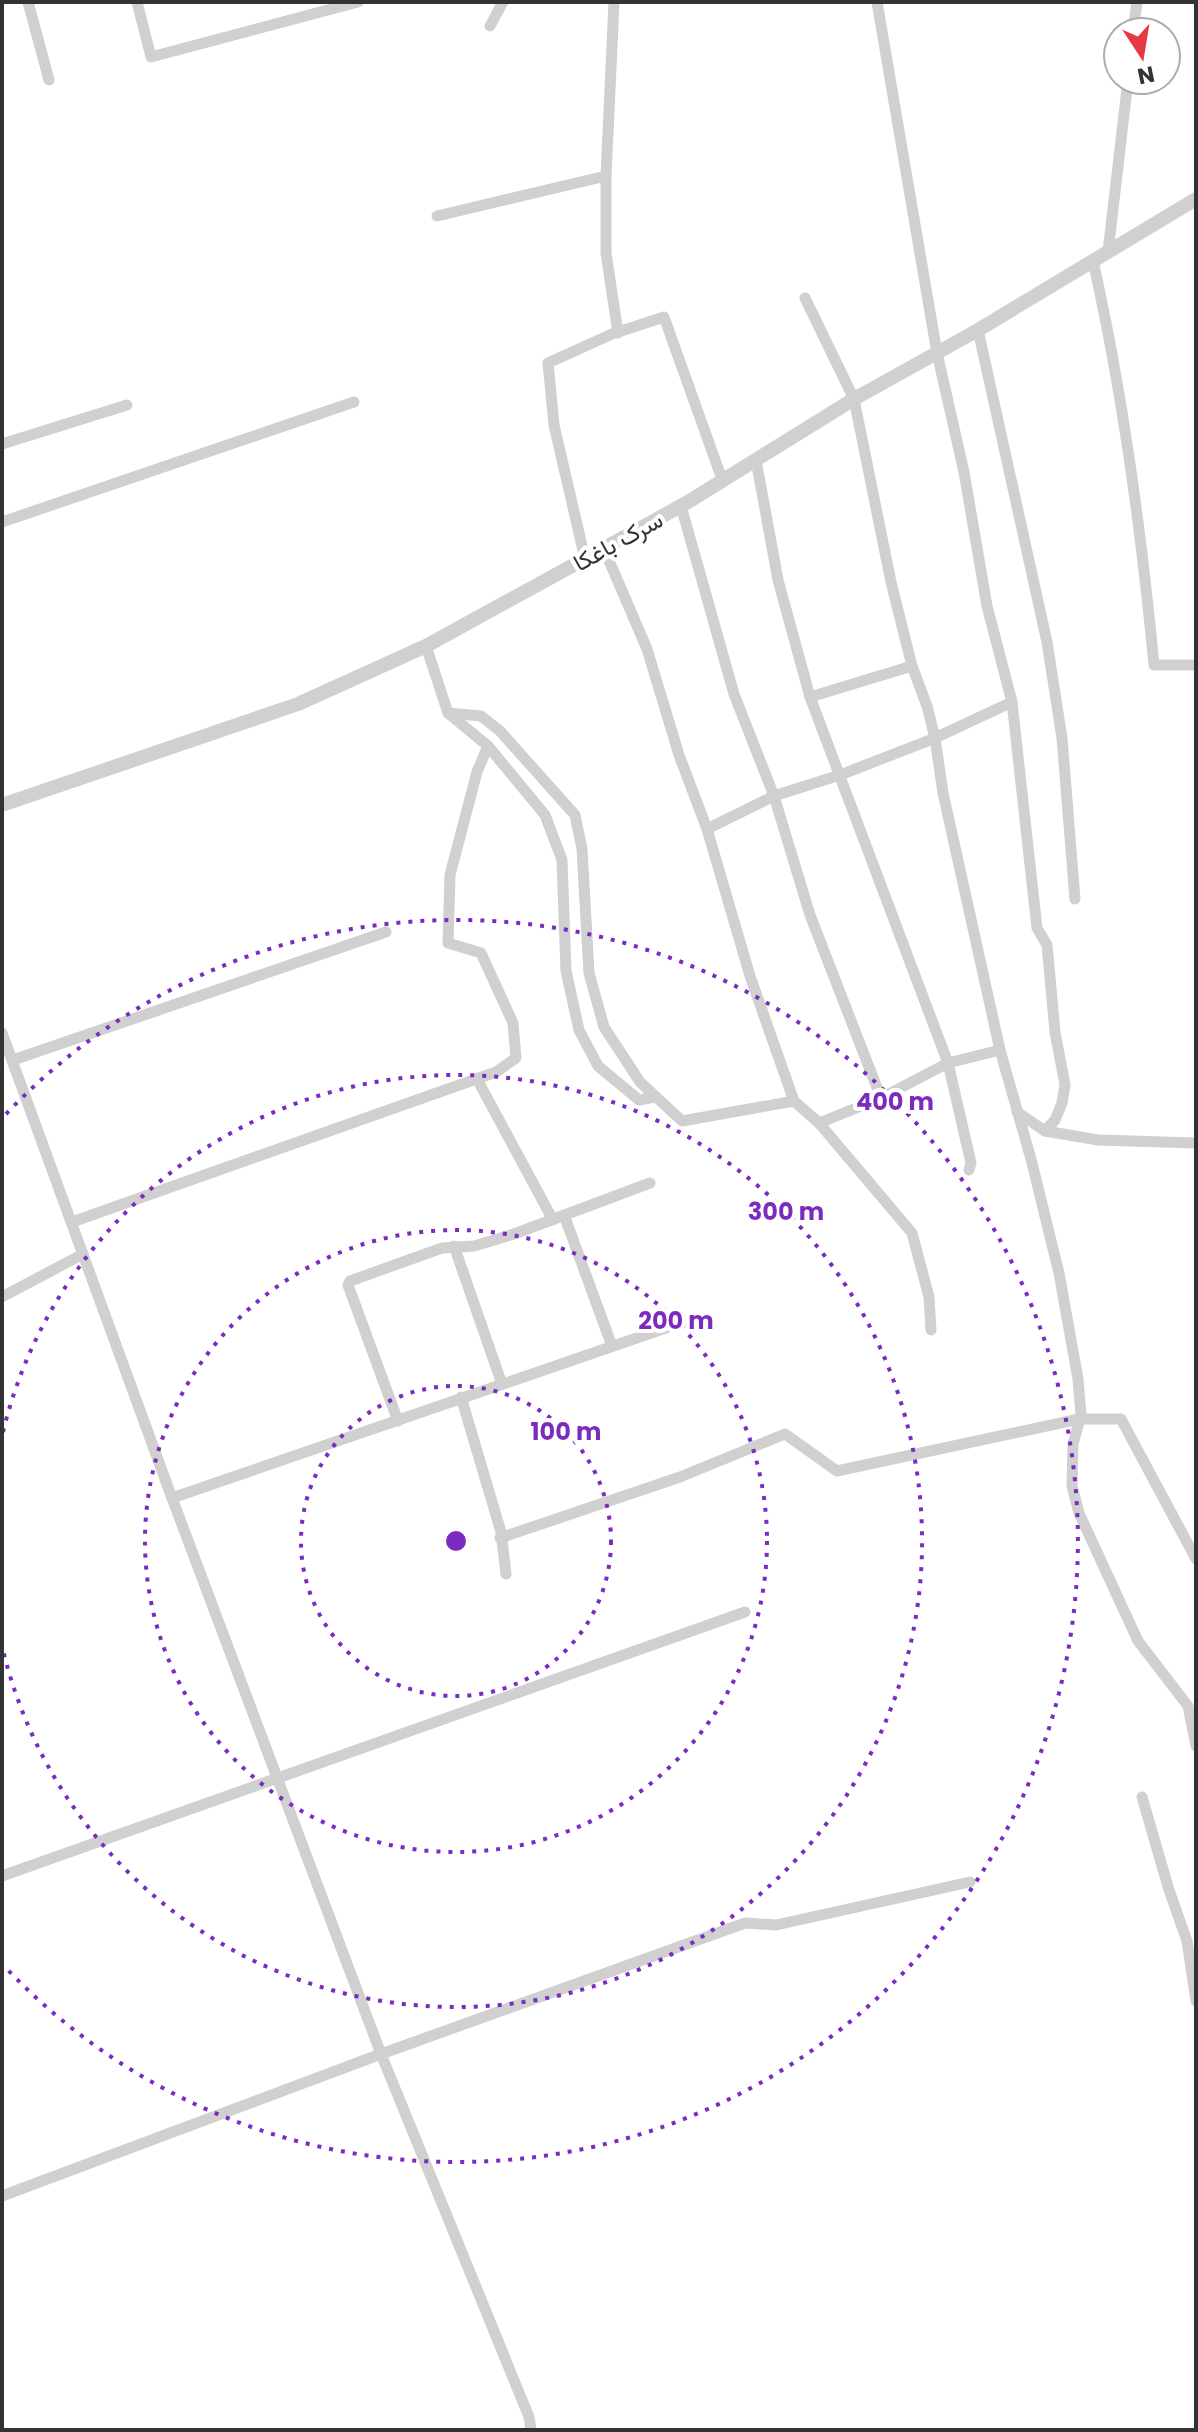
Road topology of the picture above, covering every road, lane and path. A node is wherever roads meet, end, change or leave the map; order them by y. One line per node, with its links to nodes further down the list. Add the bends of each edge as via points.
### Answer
1 (28, 2): 8 (street)
2 (137, 2): 3 (street, via 151,57)
3 (358, 2)
4 (503, 2): 7 (street)
5 (614, 2): 10 (street)
6 (877, 2): 18 (street)
7 (490, 26)
8 (49, 80)
9 (1126, 96): 13 (street)
10 (606, 176): 12 (street); 17 (street, via 606,253)
11 (1196, 199): 13 (street, سرک باغکا)
12 (437, 216)
13 (1108, 252): 14 (street, سرک باغکا)
14 (1093, 261): 16 (street, سرک باغکا); 30 (street, via 1129,450 1154,665)
15 (805, 298): 19 (street)
16 (978, 330): 18 (street, سرک باغکا); 41 (street, via 1047,642 1062,738)
17 (618, 333): 24 (street, via 664,317); 28 (street, via 548,363 554,425)
18 (937, 353): 19 (street, سرک باغکا); 33 (street, via 987,606)
19 (854, 399): 23 (street, سرک باغکا); 31 (street)
20 (354, 402): 26 (street)
21 (127, 405): 22 (street)
22 (2, 444)
23 (756, 460): 24 (street, سرک باغکا); 32 (street, via 778,580)
24 (723, 482): 25 (street, سرک باغکا)
25 (681, 506): 27 (street, سرک باغکا); 38 (street, via 734,694)
26 (2, 522)
27 (604, 549): 28 (street, سرک باغکا); 40 (street, via 647,649)
28 (585, 559): 29 (street, سرک باغکا)
29 (426, 646): 34 (street); 39 (street, سرک باغکا, via 298,704)
30 (1196, 665)
31 (912, 666): 32 (street); 35 (street)
32 (810, 697): 37 (street)
33 (1012, 702): 35 (street); 53 (street, via 1037,928 1047,945 1065,1085 1055,1120)
34 (448, 713): 36 (street); 48 (street, via 481,716 500,731 575,815 589,973 604,1027)
35 (935, 738): 37 (street); 44 (street)
36 (488, 746): 47 (street, via 450,875 448,943 481,953 513,1023 516,1058); 48 (street, via 545,815 562,860 566,971 579,1030 598,1066 639,1100)
37 (840, 775): 38 (street); 46 (street)
38 (774, 796): 40 (street); 49 (street, via 810,915)
39 (2, 805)
40 (707, 829): 50 (street)
41 (1075, 899)
42 (386, 932): 45 (street)
43 (2, 1033): 45 (street)
44 (1000, 1050): 46 (street); 51 (street)
45 (13, 1060): 58 (street)
46 (948, 1063): 49 (street); 55 (street)
47 (477, 1079): 57 (street); 58 (street)
48 (655, 1097): 50 (street, via 682,1121)
49 (881, 1098): 52 (street)
50 (794, 1101): 52 (street)
51 (1017, 1111): 53 (street); 67 (street, via 1059,1273 1078,1379)
52 (819, 1123): 63 (street, via 912,1233 929,1297)
53 (1045, 1131): 54 (street, via 1098,1140)
54 (1196, 1143)
55 (969, 1170)
56 (650, 1183): 57 (street)
57 (559, 1218): 59 (street, via 474,1246); 64 (street)
58 (72, 1222): 60 (street)
59 (454, 1246): 65 (street); 68 (street, via 354,1278 348,1285)
60 (83, 1254): 61 (street); 69 (street)
61 (2, 1297)
62 (689, 1320): 64 (street)
63 (931, 1330)
64 (612, 1346): 65 (street)
65 (502, 1384): 66 (street)
66 (461, 1397): 68 (street); 70 (street)
67 (1079, 1419): 70 (street, via 837,1471 785,1434 680,1477); 71 (street, via 1121,1419); 74 (street, via 1072,1486 1079,1513 1138,1641 1188,1706)
68 (398, 1421): 69 (street)
69 (172, 1498): 75 (street)
70 (500, 1538): 72 (street)
71 (1196, 1559)
72 (506, 1574)
73 (745, 1612): 75 (street)
74 (1196, 1746)
75 (276, 1777): 77 (street); 81 (street)
76 (1142, 1797): 79 (street, via 1169,1890)
77 (2, 1876)
78 (970, 1882): 81 (street, via 776,1925 745,1923)
79 (1192, 1939): 80 (street)
80 (1196, 2001)
81 (381, 2054): 82 (street); 83 (street)
82 (2, 2196)
83 (531, 2430)

